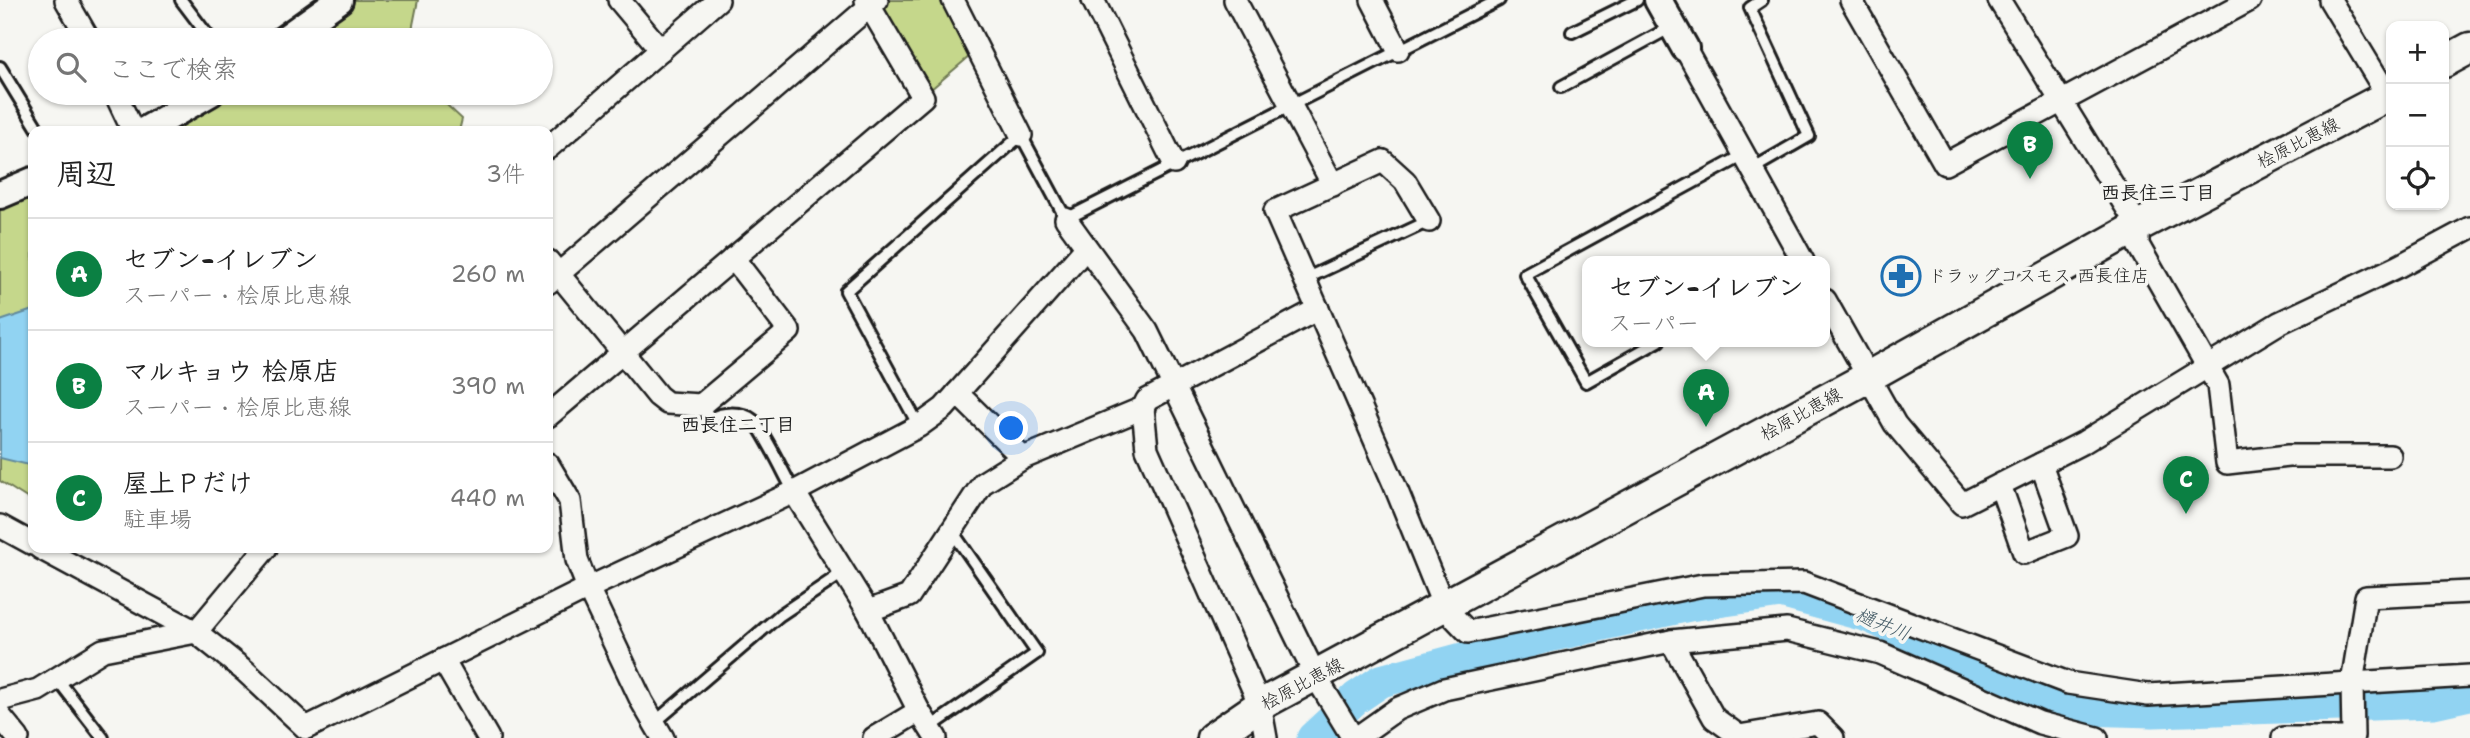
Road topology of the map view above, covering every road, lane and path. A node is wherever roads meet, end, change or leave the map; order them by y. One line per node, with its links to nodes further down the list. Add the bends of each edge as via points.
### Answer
1 (66, 0): 19 (street)
2 (181, 0): 20 (lane)
3 (339, 0): 21 (street)
4 (619, 0): 25 (street)
5 (718, 0): 25 (street)
6 (953, 0): 39 (street)
7 (1093, 0): 42 (street)
8 (1235, 0): 35 (street)
9 (1372, 0): 26 (street)
10 (1499, 0): 26 (lane)
11 (1637, 0): 22 (lane)
12 (1658, 0): 23 (street)
13 (1762, 0): 41 (lane, via 1750,8 1809,136)
14 (1851, 0): 32 (street, via 1945,164)
15 (1999, 0): 32 (street)
16 (2250, 0): 32 (street)
17 (2330, 0): 30 (street)
18 (871, 2): 52 (street, via 923,97); 53 (street)
19 (82, 28)
20 (202, 28)
21 (300, 28)
22 (1573, 32)
23 (1679, 37): 29 (lane); 41 (street)
24 (2470, 48): 27 (main road)
25 (661, 50): 40 (street)
26 (1398, 50): 35 (lane)
27 (2449, 59)
28 (0, 67): 36 (lane)
29 (1561, 87)
30 (2386, 90)
31 (2386, 97): 48 (main road, 桧原比恵線)
32 (2063, 101): 48 (street)
33 (121, 105): 37 (street)
34 (188, 105): 38 (street)
35 (1289, 105): 42 (lane); 44 (street)
36 (36, 126)
37 (131, 126)
38 (153, 126)
39 (1021, 135): 46 (lane); 67 (lane, via 846,291)
40 (553, 144)
41 (1748, 162): 51 (street); 58 (lane, via 1525,274 1586,382)
42 (1174, 163): 46 (lane)
43 (28, 183): 45 (street)
44 (1333, 184): 47 (street, via 1384,160 1405,181); 55 (street, via 1275,211)
45 (0, 195)
46 (1066, 219): 50 (street)
47 (1429, 221): 55 (lane)
48 (2138, 226): 60 (street, via 2138,244); 61 (main road, 桧原比恵線)
49 (2470, 228): 60 (street, via 2279,323)
50 (1086, 248): 62 (street, via 1147,331); 63 (street)
51 (1800, 256)
52 (733, 258): 59 (street); 64 (street, via 789,331)
53 (553, 270)
54 (553, 274): 59 (street)
55 (1305, 279): 56 (street)
56 (1318, 309): 62 (street); 82 (street)
57 (1830, 309): 61 (street)
58 (1648, 347)
59 (622, 352): 64 (street, via 667,403); 66 (street)
60 (2206, 369): 68 (street, via 2218,385 2227,463 2288,456); 70 (street)
61 (1868, 377): 72 (street, via 1895,424 1962,504); 82 (main road, 桧原比恵線)
62 (1175, 387): 65 (street, via 1147,400); 89 (street)
63 (957, 393): 67 (street); 69 (street)
64 (701, 405): 73 (lane, via 711,419 739,414 753,420)
65 (1143, 408): 69 (street); 92 (street, via 1147,449)
66 (553, 412)
67 (919, 426): 73 (street)
68 (2389, 456)
69 (1023, 458): 75 (street, via 984,483)
70 (2041, 464): 72 (street); 72 (street, via 2067,537 2024,553)
71 (553, 472): 80 (street, via 570,501 577,560)
72 (2000, 485)
73 (794, 492): 79 (street); 80 (street)
74 (0, 526): 76 (street)
75 (952, 531): 83 (street, via 909,596); 94 (lane, via 1037,653)
76 (28, 541)
77 (49, 553): 84 (street)
78 (262, 553): 84 (street)
79 (844, 572): 83 (street); 95 (lane, via 780,615)
80 (588, 588): 86 (street); 95 (street)
81 (2470, 592): 90 (street, via 2366,597)
82 (1444, 607): 89 (main road, 桧原比恵線); 90 (street, via 1468,632 1703,585 1804,583 2068,683 2148,695)
83 (868, 611): 94 (street)
84 (195, 632): 88 (street, via 103,650); 96 (street, via 245,671)
85 (1671, 640): 104 (street, via 1444,689 1397,709); 105 (street, via 1714,718 1740,736 1818,723); 106 (street, via 1787,630 1880,653 2040,723)
86 (443, 660): 96 (street); 100 (street)
87 (2470, 676): 90 (street)
88 (58, 680): 91 (street); 99 (lane)
89 (1323, 688): 92 (main road, 桧原比恵線); 104 (street)
90 (2352, 688): 97 (street)
91 (0, 700)
92 (1260, 705): 102 (main road, 桧原比恵線); 103 (street)
93 (0, 716): 98 (street)
94 (928, 725): 101 (street)
95 (659, 731)
96 (309, 733)
97 (2353, 733): 107 (street)
98 (18, 738)
99 (103, 738)
100 (488, 738)
101 (874, 738)
102 (1212, 738)
103 (1266, 738)
104 (1355, 738)
105 (1832, 738)
106 (2097, 738)
107 (2283, 738)

